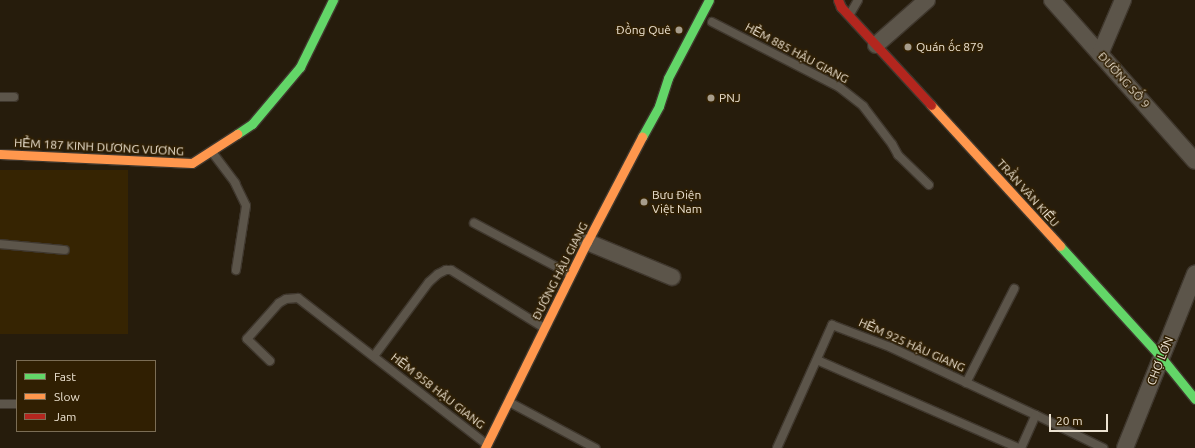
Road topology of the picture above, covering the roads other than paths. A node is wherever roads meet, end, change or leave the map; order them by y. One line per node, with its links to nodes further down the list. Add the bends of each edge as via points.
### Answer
1 (333, 0): 17 (street, HẺM 187 KINH DƯƠNG VƯƠNG, via 300,67 252,124)
2 (709, 0): 16 (street, ĐƯỜNG HẬU GIANG, via 668,78)
3 (858, 0): 9 (lane)
4 (926, 0): 11 (street)
5 (1052, 0): 12 (street, ĐƯỜNG SỐ 9)
6 (1123, 0): 12 (street)
7 (836, 3): 9 (street, TRẦN VĂN KIỂU)
8 (718, 11): 10 (street)
9 (849, 15): 11 (street, TRẦN VĂN KIỂU)
10 (710, 25): 20 (lane, HẺM 885 HẬU GIANG, via 839,87 863,106 898,155)
11 (876, 45): 32 (street, TRẦN VĂN KIỂU)
12 (1100, 54): 19 (street, ĐƯỜNG SỐ 9)
13 (674, 90): 16 (street, ĐƯỜNG HẬU GIANG)
14 (0, 97): 15 (lane)
15 (14, 97)
16 (659, 106): 22 (street, ĐƯỜNG HẬU GIANG)
17 (212, 150): 18 (street, HẺM 187 KINH DƯƠNG VƯƠNG, via 192,163); 25 (lane, via 235,183 246,206)
18 (0, 154)
19 (1195, 160)
20 (929, 185)
21 (474, 223): 26 (lane)
22 (587, 242): 26 (street, ĐƯỜNG HẬU GIANG); 28 (street)
23 (0, 244): 24 (lane)
24 (64, 250)
25 (236, 270)
26 (571, 274): 30 (street, ĐƯỜNG HẬU GIANG)
27 (1195, 274): 32 (street, CHỢ LỚN)
28 (672, 277)
29 (1014, 289): 35 (lane)
30 (544, 328): 31 (lane, HẺM 958 HẬU GIANG, via 451,270 446,270 430,282); 37 (street, ĐƯỜNG HẬU GIANG)
31 (374, 356): 34 (lane, HẺM 958 HẬU GIANG, via 298,298 292,298 273,308 247,339); 41 (lane, HẺM 958 HẬU GIANG)
32 (1161, 357): 36 (street, TRẦN VĂN KIỂU); 47 (street, CHỢ LỚN)
33 (817, 360): 35 (lane, HẺM 925 HẬU GIANG, via 832,324); 43 (lane, HẺM 925 HẬU GIANG); 44 (lane)
34 (270, 361)
35 (966, 382): 40 (lane, HẺM 925 HẬU GIANG)
36 (1195, 399)
37 (509, 401): 41 (street, ĐƯỜNG HẬU GIANG); 42 (lane)
38 (0, 404): 39 (lane)
39 (16, 404)
40 (1036, 414): 45 (lane); 46 (lane, HẺM 925 HẬU GIANG)
41 (486, 446)
42 (595, 448)
43 (777, 448)
44 (1018, 448)
45 (1021, 448)
46 (1103, 448)
47 (1125, 448)

